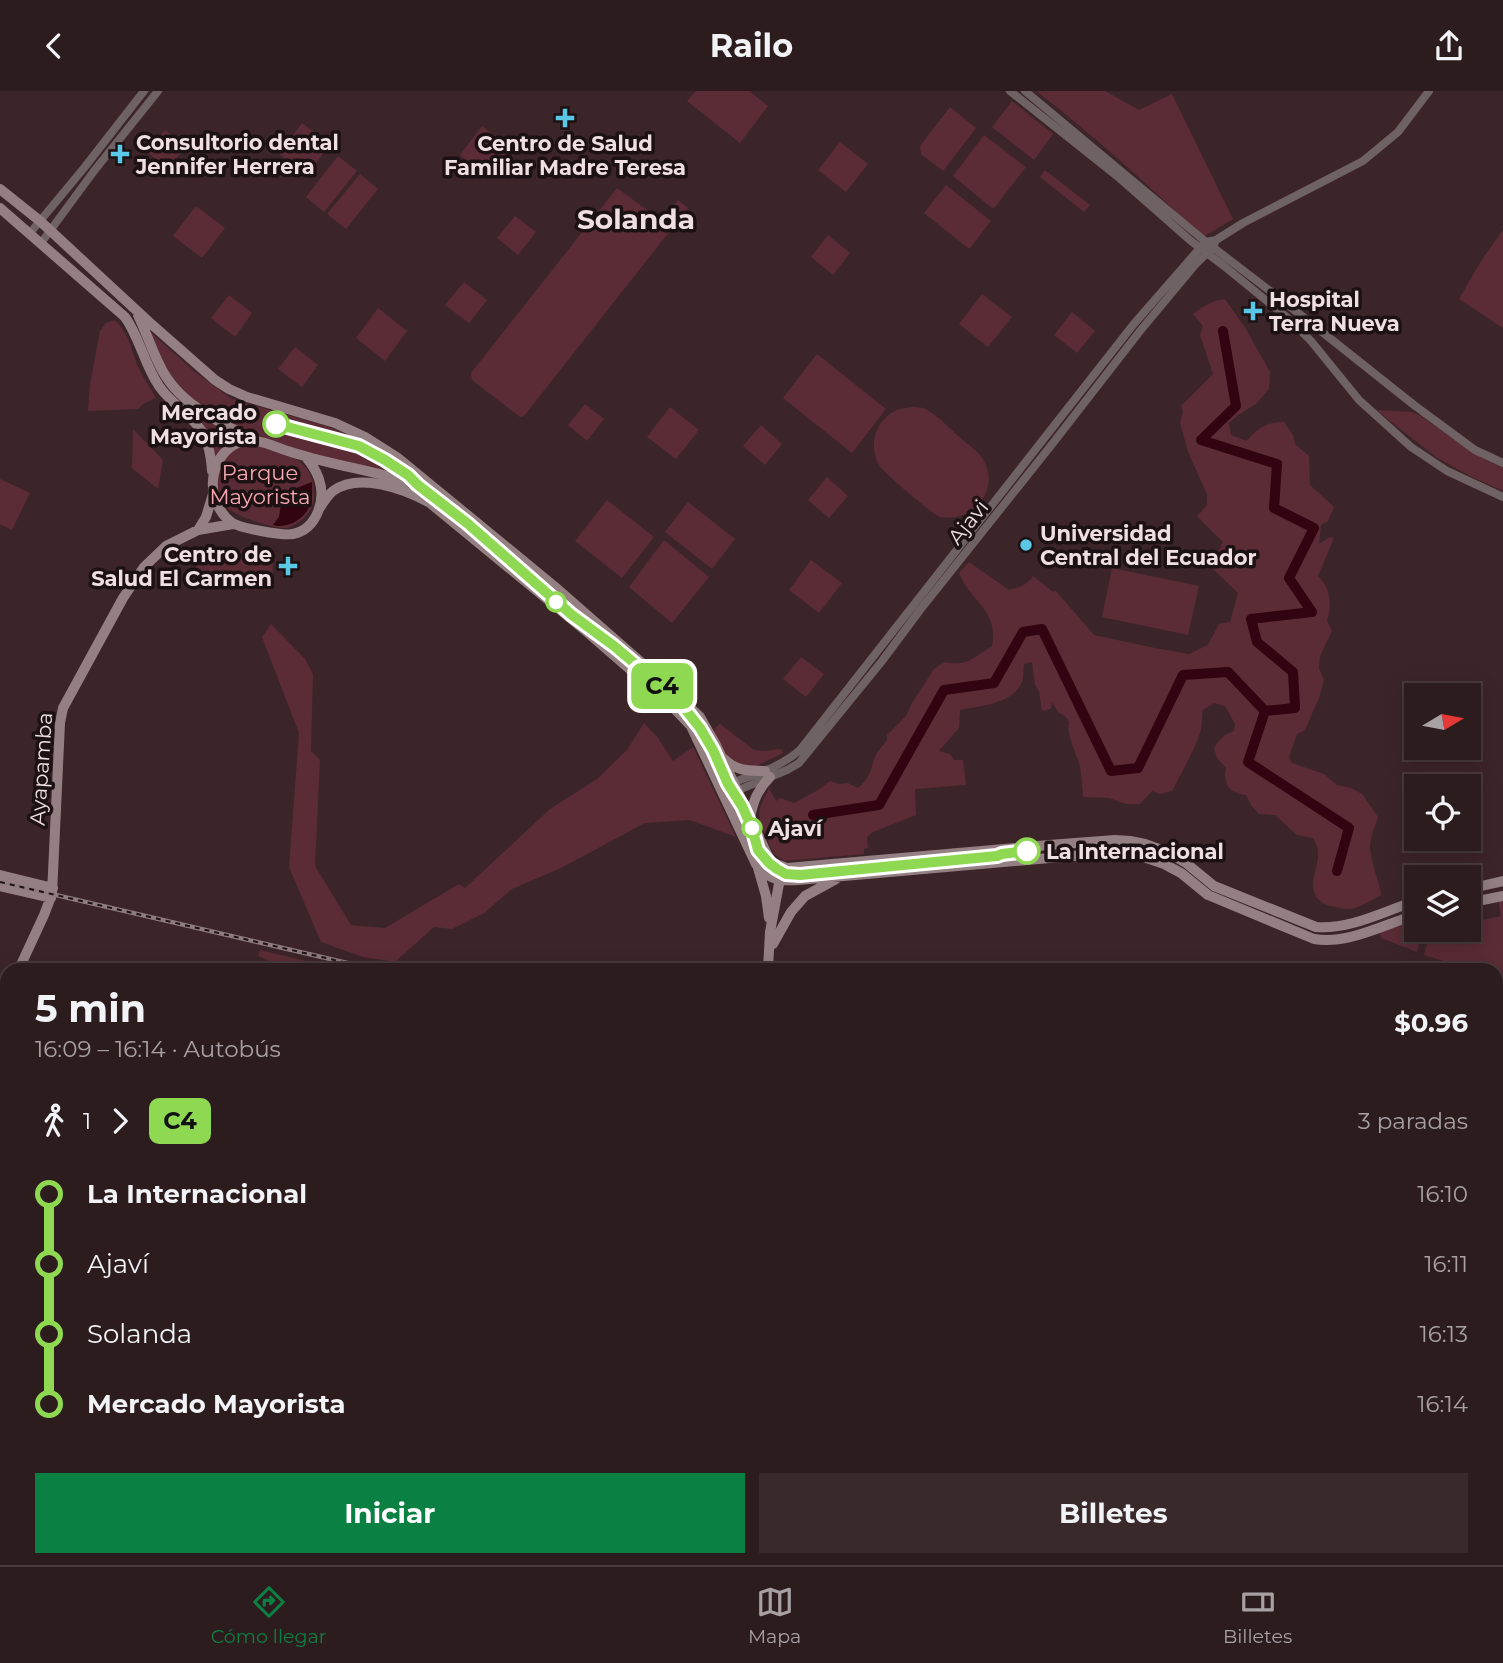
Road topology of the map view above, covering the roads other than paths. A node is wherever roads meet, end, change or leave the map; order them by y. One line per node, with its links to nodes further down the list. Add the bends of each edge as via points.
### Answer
1 (144, 91): 8 (street)
2 (158, 91): 9 (street)
3 (1010, 91): 12 (street)
4 (1025, 91): 12 (street)
5 (1429, 91): 12 (street, Ajavi, via 1398,132 1363,161)
6 (0, 189): 8 (main road)
7 (0, 208): 10 (main road)
8 (40, 221): 9 (main road); 10 (street)
9 (51, 231): 11 (street); 13 (main road)
10 (30, 233): 11 (main road)
11 (41, 243): 17 (main road, via 129,323 158,386 204,436)
12 (1208, 246): 16 (street, via 1475,450); 20 (street, via 1235,275 1301,329 1359,400 1403,440 1447,471); 25 (street, Ajavi, via 1133,325 800,750)
13 (135, 309): 14 (main road, via 160,368 175,388 194,407); 19 (main road, via 229,389 365,437)
14 (255, 440): 15 (main road); 17 (main road, via 224,452)
15 (305, 456): 19 (main road); 21 (main road, via 319,478)
16 (1503, 463)
17 (213, 478): 18 (main road)
18 (214, 493): 22 (main road, via 217,505); 23 (main road)
19 (440, 493): 24 (main road, via 681,698 700,717)
20 (1503, 497)
21 (319, 509): 22 (main road, via 312,523 294,534); 27 (main road, via 335,490 367,483 390,486 430,503 671,705 691,726)
22 (233, 524): 23 (main road, Ayapamba)
23 (198, 530): 37 (main road, Ayapamba, via 160,551 139,573 63,708)
24 (722, 757): 25 (main road, via 732,766); 26 (main road)
25 (767, 774): 26 (street, Ajavi); 28 (main road)
26 (735, 786): 27 (street, Ajavi); 28 (main road)
27 (721, 791): 29 (main road)
28 (750, 818): 30 (main road, via 768,856)
29 (757, 864): 33 (main road, via 766,875); 42 (main road)
30 (784, 867): 33 (main road); 40 (main road, via 1115,840 1167,852 1214,886 1316,927 1345,925)
31 (0, 876): 37 (main road)
32 (842, 876): 33 (main road); 41 (main road, via 1132,853 1181,873 1208,895 1314,939 1343,939); 43 (main road, via 804,896)
33 (783, 880): 42 (main road); 43 (main road)
34 (1503, 881): 36 (main road)
35 (0, 886): 37 (main road)
36 (1481, 886)
37 (52, 893): 44 (main road, Ayapamba)
38 (1503, 896): 39 (main road)
39 (1481, 900)
40 (1404, 905)
41 (1404, 919)
42 (770, 932): 43 (main road)
43 (771, 949): 45 (main road)
44 (22, 963)
45 (769, 963)

